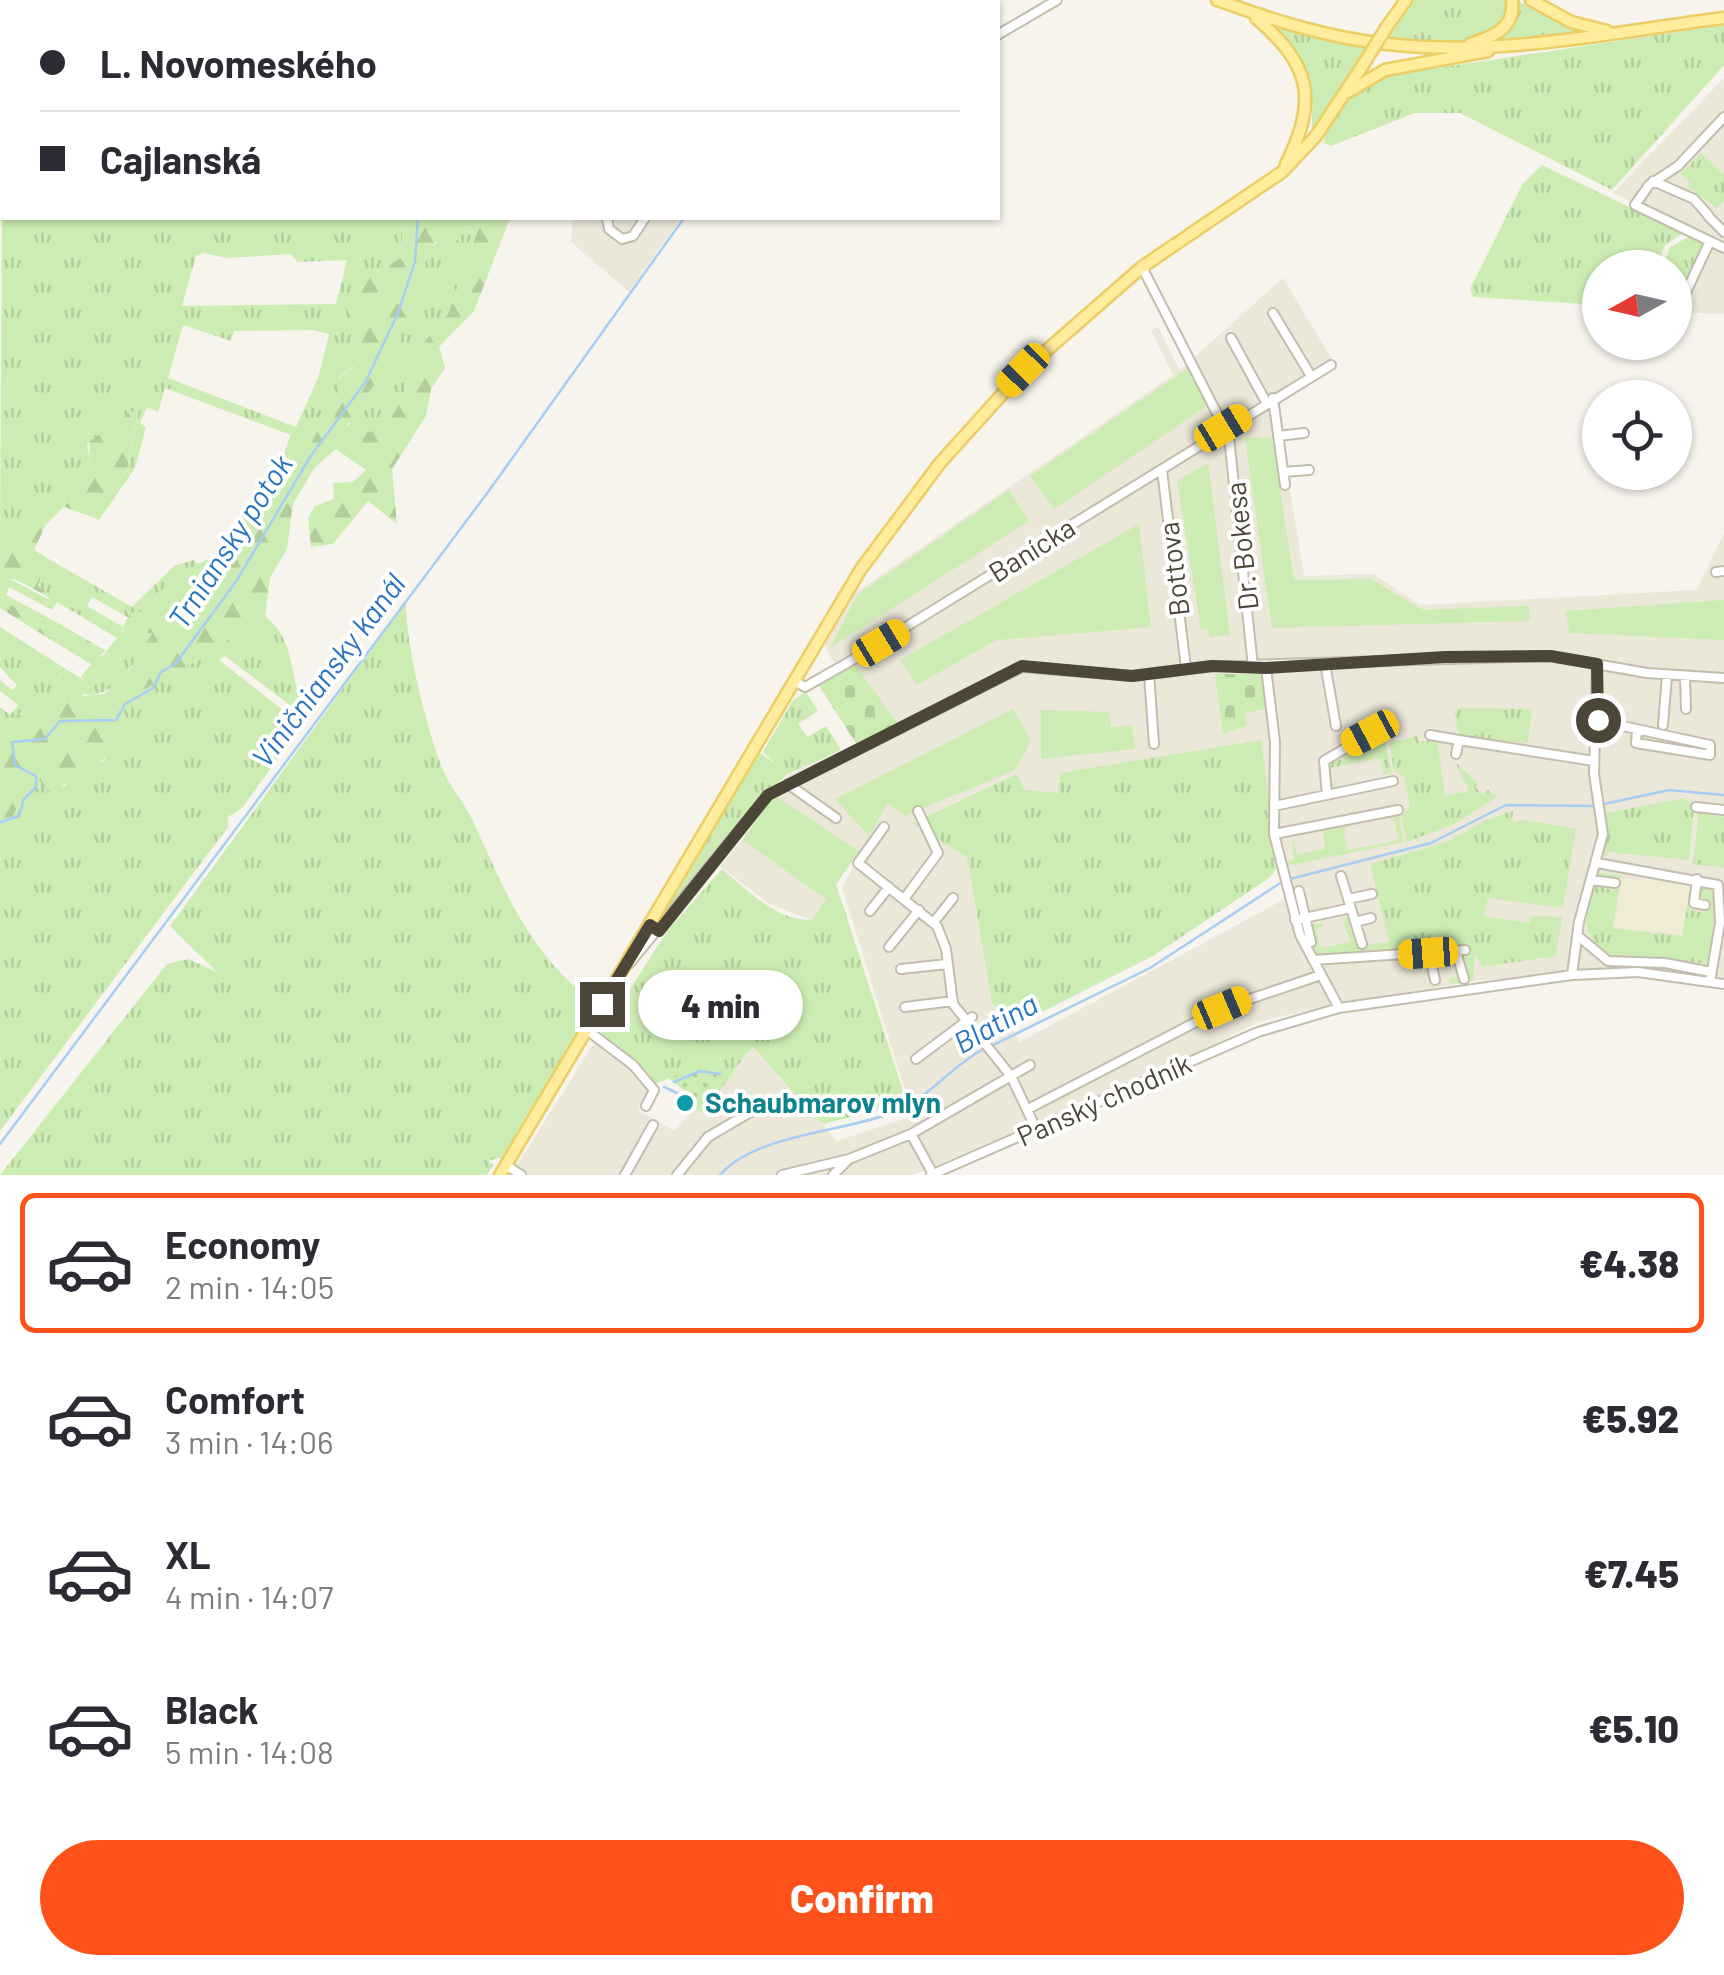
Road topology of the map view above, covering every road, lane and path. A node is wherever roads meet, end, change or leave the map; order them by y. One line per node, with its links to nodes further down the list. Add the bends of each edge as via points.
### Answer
1 (1057, 0): 9 (street)
2 (1217, 0): 6 (main road)
3 (1406, 0): 12 (main road, bridge)
4 (1512, 0): 11 (main road, via 1504,29)
5 (1531, 0): 8 (main road, via 1571,22)
6 (1247, 11): 11 (main road, via 1324,34); 14 (main road, via 1284,44 1304,84 1304,124)
7 (1724, 18): 8 (main road)
8 (1613, 32): 10 (main road)
9 (1000, 33)
10 (1504, 46): 11 (main road); 12 (main road, via 1385,70)
11 (1460, 48)
12 (1344, 95): 14 (main road)
13 (1724, 117): 15 (street, via 1678,166)
14 (1282, 172): 21 (main road)
15 (1653, 181): 18 (street, via 1694,199); 19 (street, via 1635,205)
16 (607, 220): 17 (street, via 622,239)
17 (644, 220)
18 (1724, 232)
19 (1710, 241): 20 (street); 22 (street)
20 (1724, 248)
21 (1142, 267): 28 (street, Dr. Bokesa); 44 (main road, via 1050,344 940,462 868,558)
22 (1692, 278)
23 (1273, 312): 26 (street)
24 (1231, 338): 27 (street)
25 (1331, 365): 26 (street, Banícka)
26 (1311, 376): 27 (street, Banícka)
27 (1270, 400): 28 (street, Banícka); 30 (street)
28 (1223, 428): 31 (street, Banícka); 37 (street, Dr. Bokesa, via 1232,456)
29 (1304, 432): 30 (street)
30 (1278, 436): 33 (street)
31 (1162, 470): 36 (street, Bottova); 44 (street, Banícka, via 805,687)
32 (1309, 470): 33 (street)
33 (1284, 472): 34 (street)
34 (1286, 484)
35 (1597, 664): 38 (street, via 1550,656 1445,657); 41 (street); 46 (street)
36 (1186, 668): 37 (street); 40 (street)
37 (1254, 668): 38 (street)
38 (1266, 668): 59 (street)
39 (1326, 669): 47 (street)
40 (1149, 674): 53 (street); 57 (street, via 1022,666)
41 (1666, 675): 42 (street); 48 (street)
42 (1685, 677): 43 (street); 45 (street)
43 (1724, 678)
44 (794, 681): 87 (main road)
45 (1686, 709)
46 (1595, 720): 50 (street); 55 (street)
47 (1336, 726)
48 (1663, 726)
49 (1378, 730): 58 (street, via 1324,761)
50 (1637, 730): 50 (street, via 1636,743 1710,755 1710,745)
51 (1430, 735): 52 (street)
52 (1458, 740): 54 (street); 55 (street)
53 (1154, 744)
54 (1456, 754)
55 (1594, 761): 68 (street, via 1602,834)
56 (1392, 781): 58 (street)
57 (788, 784): 64 (street); 87 (street, via 768,795)
58 (1327, 794): 59 (street)
59 (1274, 806): 66 (street)
60 (1696, 806): 62 (street)
61 (1398, 810): 66 (street)
62 (1724, 810)
63 (918, 811): 78 (street, via 938,853)
64 (836, 818)
65 (884, 827): 67 (street)
66 (1274, 834): 84 (street)
67 (858, 863): 69 (street); 74 (street)
68 (1597, 863): 71 (street); 72 (street)
69 (850, 875)
70 (1341, 876): 79 (street)
71 (1697, 879): 80 (street, via 1694,903); 89 (street, via 1718,885)
72 (1591, 880): 73 (street); 88 (street)
73 (1615, 884)
74 (889, 887): 78 (street); 82 (street)
75 (1299, 891): 84 (street)
76 (1372, 894): 79 (street)
77 (953, 898): 85 (street)
78 (904, 899): 81 (street)
79 (1350, 904): 84 (street); 86 (street)
80 (1706, 906)
81 (918, 910): 85 (street); 92 (street)
82 (870, 911)
83 (1371, 918): 86 (street)
84 (1300, 919): 90 (street); 94 (street)
85 (934, 922): 96 (street)
86 (1355, 922): 91 (street)
87 (654, 928): 108 (main road)
88 (1576, 934): 98 (street, via 1608,962); 99 (street)
89 (1721, 937): 98 (street)
90 (1310, 942)
91 (1362, 944)
92 (889, 948)
93 (1428, 953): 94 (street); 101 (street, via 1460,951); 102 (street)
94 (1313, 960): 100 (street)
95 (1724, 960): 98 (street)
96 (947, 964): 97 (street); 104 (street)
97 (901, 969)
98 (1711, 972): 99 (street, Panský chodník); 103 (street)
99 (1572, 974): 106 (street, Panský chodník)
100 (1321, 975): 106 (street); 114 (street, via 1222,1008)
101 (1464, 979)
102 (1435, 980)
103 (1724, 984)
104 (952, 1001): 105 (street); 107 (street)
105 (905, 1007)
106 (1340, 1008): 116 (street, Panský chodník, via 1258,1032)
107 (969, 1019): 109 (street); 111 (street)
108 (587, 1030): 113 (street, via 654,1090); 120 (main road)
109 (916, 1059)
110 (1030, 1065): 111 (street)
111 (1012, 1076): 114 (street); 117 (street)
112 (770, 1100): 123 (street, via 708,1137)
113 (646, 1106)
114 (1028, 1108): 116 (street)
115 (653, 1126): 122 (street)
116 (1037, 1131): 126 (street, Panský chodník)
117 (911, 1134): 118 (street); 126 (street)
118 (849, 1160): 119 (street); 125 (street)
119 (829, 1164): 124 (street); 125 (street)
120 (503, 1170): 121 (street)
121 (521, 1175)
122 (625, 1175)
123 (677, 1175)
124 (782, 1175)
125 (832, 1175)
126 (932, 1175)

